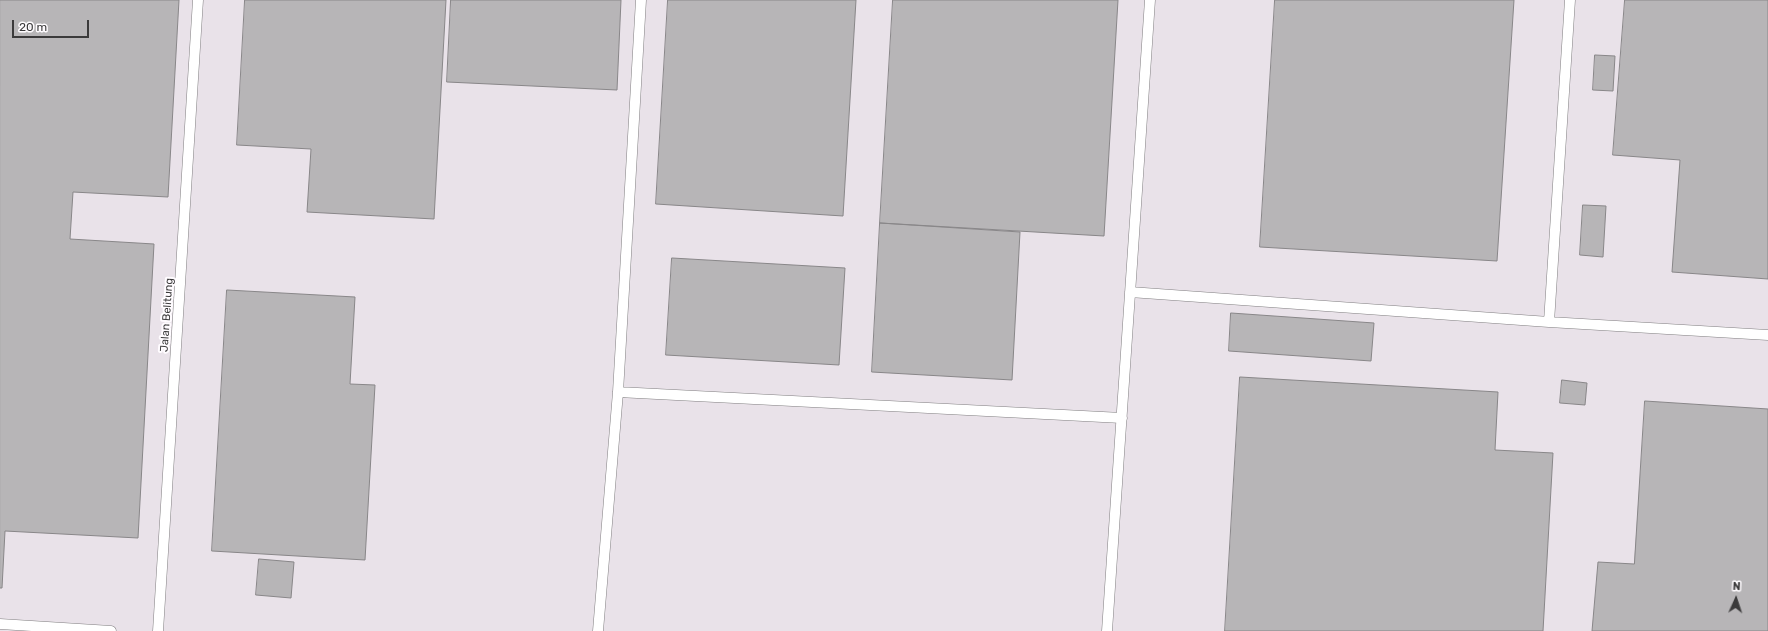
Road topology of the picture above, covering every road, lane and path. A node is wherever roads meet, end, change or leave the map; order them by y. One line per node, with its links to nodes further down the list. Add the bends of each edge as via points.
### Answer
1 (198, 0): 12 (lane, Jalan Belitung)
2 (641, 0): 8 (lane)
3 (1150, 0): 5 (lane)
4 (1570, 0): 6 (lane)
5 (1130, 292): 6 (lane); 9 (lane)
6 (1549, 322): 7 (lane)
7 (1768, 335)
8 (618, 392): 9 (lane); 13 (lane)
9 (1122, 418): 14 (lane)
10 (0, 624): 11 (lane)
11 (111, 631)
12 (158, 631)
13 (598, 631)
14 (1107, 631)

